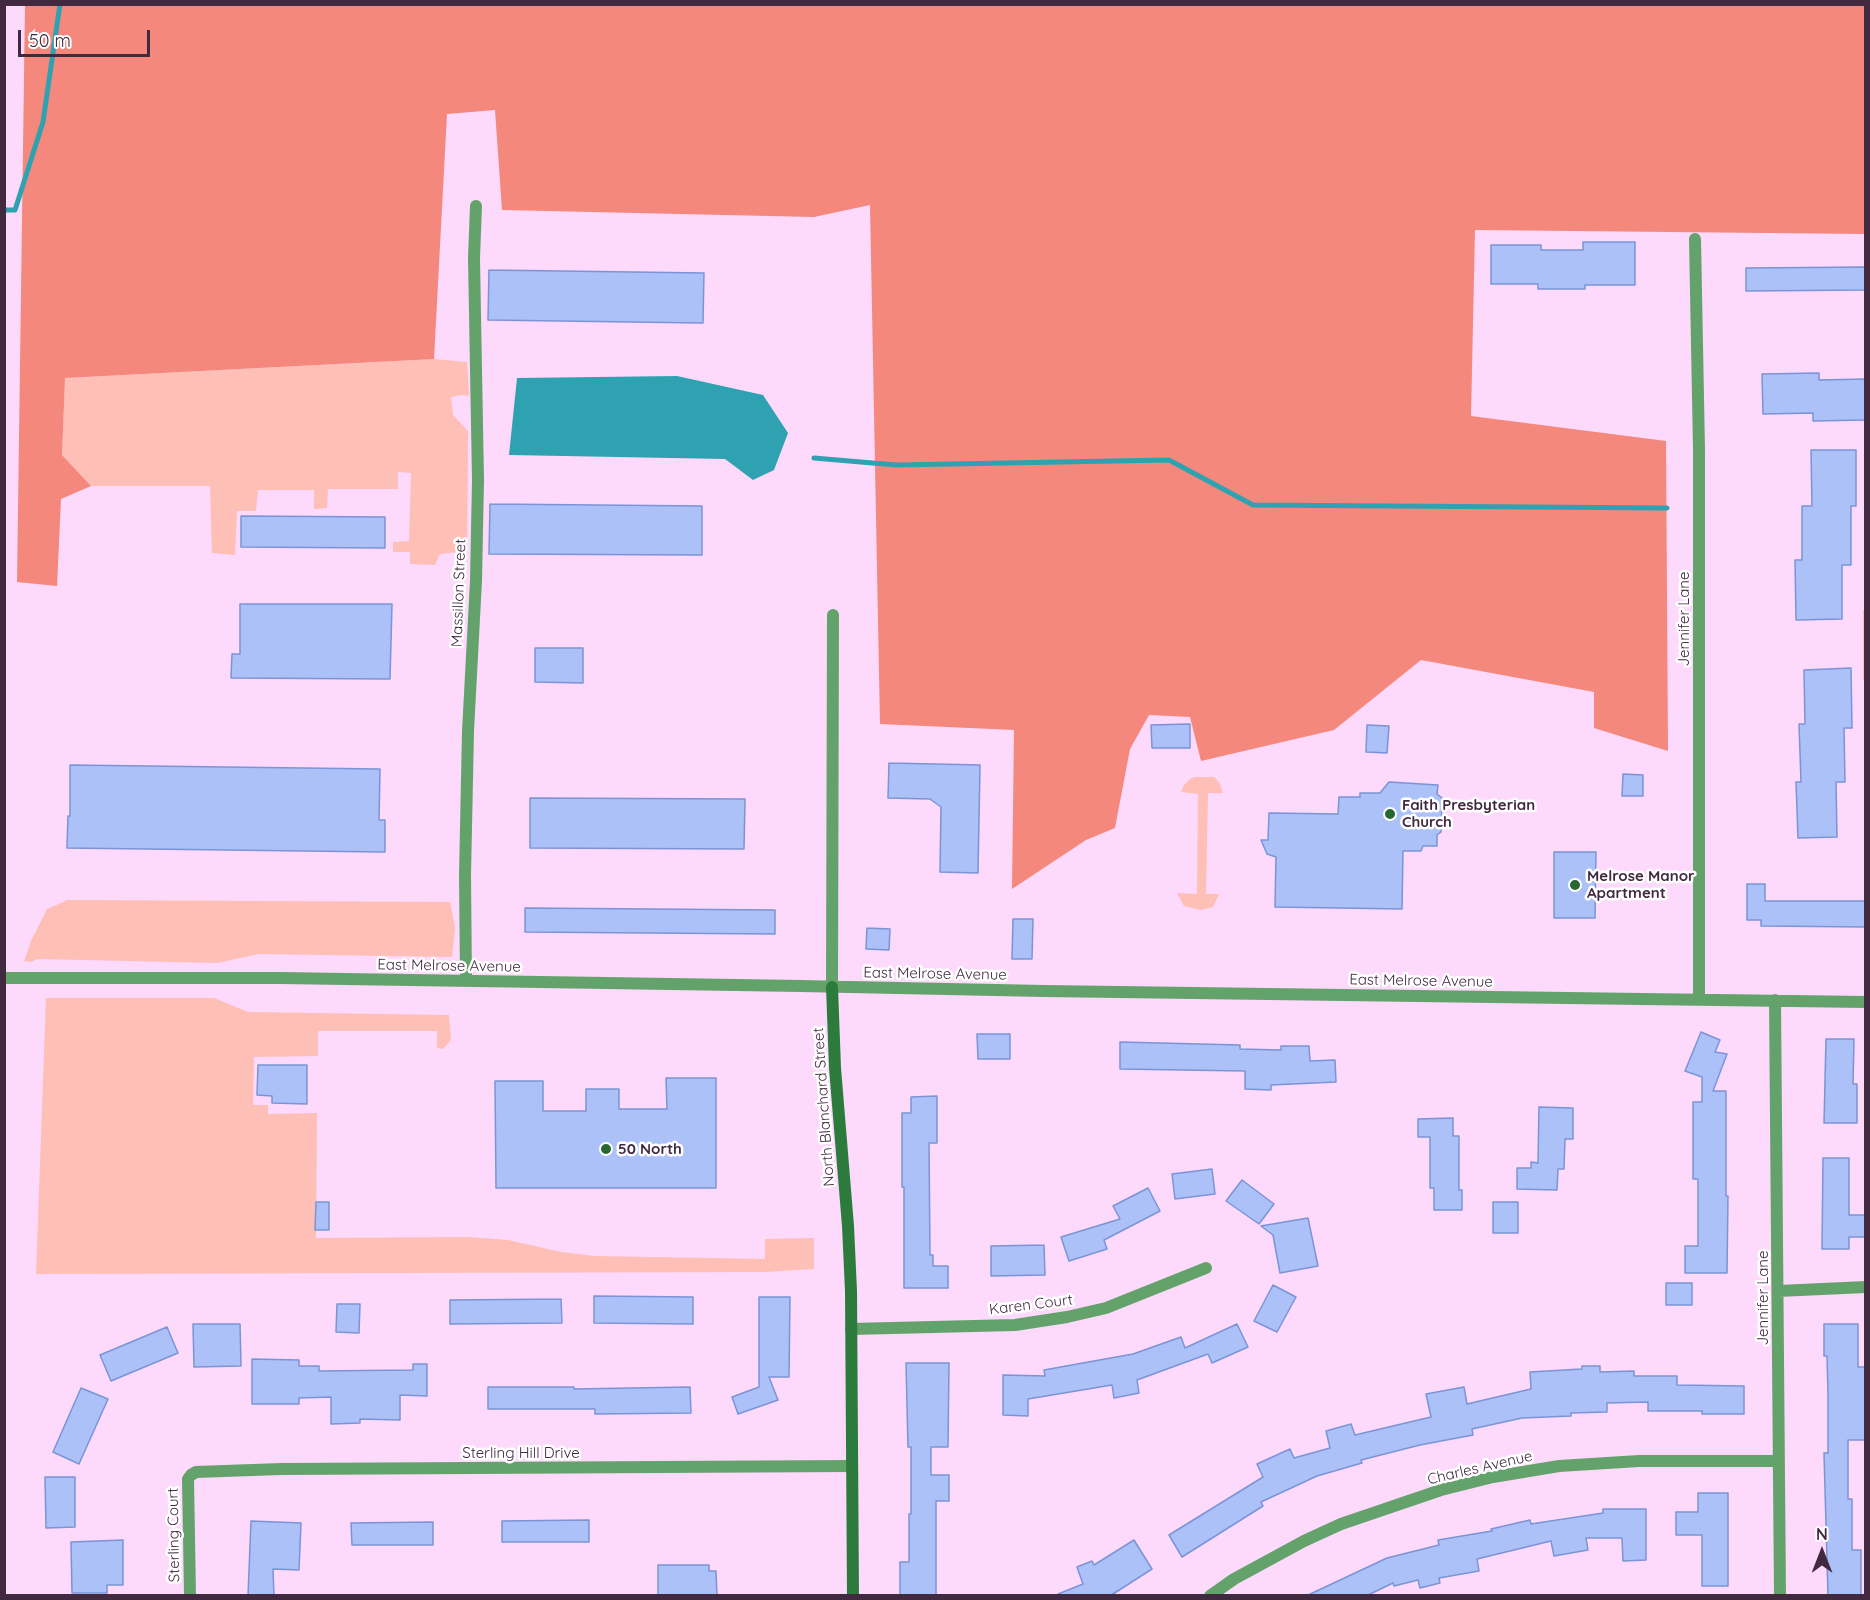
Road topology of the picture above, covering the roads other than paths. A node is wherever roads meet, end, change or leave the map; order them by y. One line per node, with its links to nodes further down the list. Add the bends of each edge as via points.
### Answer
1 (476, 206): 5 (street, Massillon Street, via 478,480 468,743)
2 (1695, 239): 7 (street, Jennifer Lane)
3 (833, 615): 6 (street, North Blanchard Street)
4 (4, 978): 5 (street, East Melrose Avenue)
5 (466, 981): 6 (street, East Melrose Avenue)
6 (832, 987): 7 (street, East Melrose Avenue); 13 (street, North Blanchard Street)
7 (1699, 999): 8 (street, East Melrose Avenue)
8 (1775, 1000): 9 (street, East Melrose Avenue); 12 (street, Jennifer Lane)
9 (1866, 1002)
10 (1206, 1268): 13 (street, Karen Court, via 1106,1308 1067,1317 1015,1325)
11 (1866, 1287): 12 (street)
12 (1778, 1290): 14 (street, Jennifer Lane)
13 (851, 1329): 15 (street, North Blanchard Street)
14 (1779, 1461): 19 (street, Charles Avenue, via 1639,1461 1559,1466 1493,1477 1341,1524 1234,1579); 20 (street, Jennifer Lane)
15 (852, 1466): 16 (street, Sterling Hill Drive, via 281,1469); 18 (street, North Blanchard Street)
16 (191, 1474): 17 (street, Sterling Court)
17 (190, 1596)
18 (853, 1596)
19 (1210, 1596)
20 (1780, 1596)

